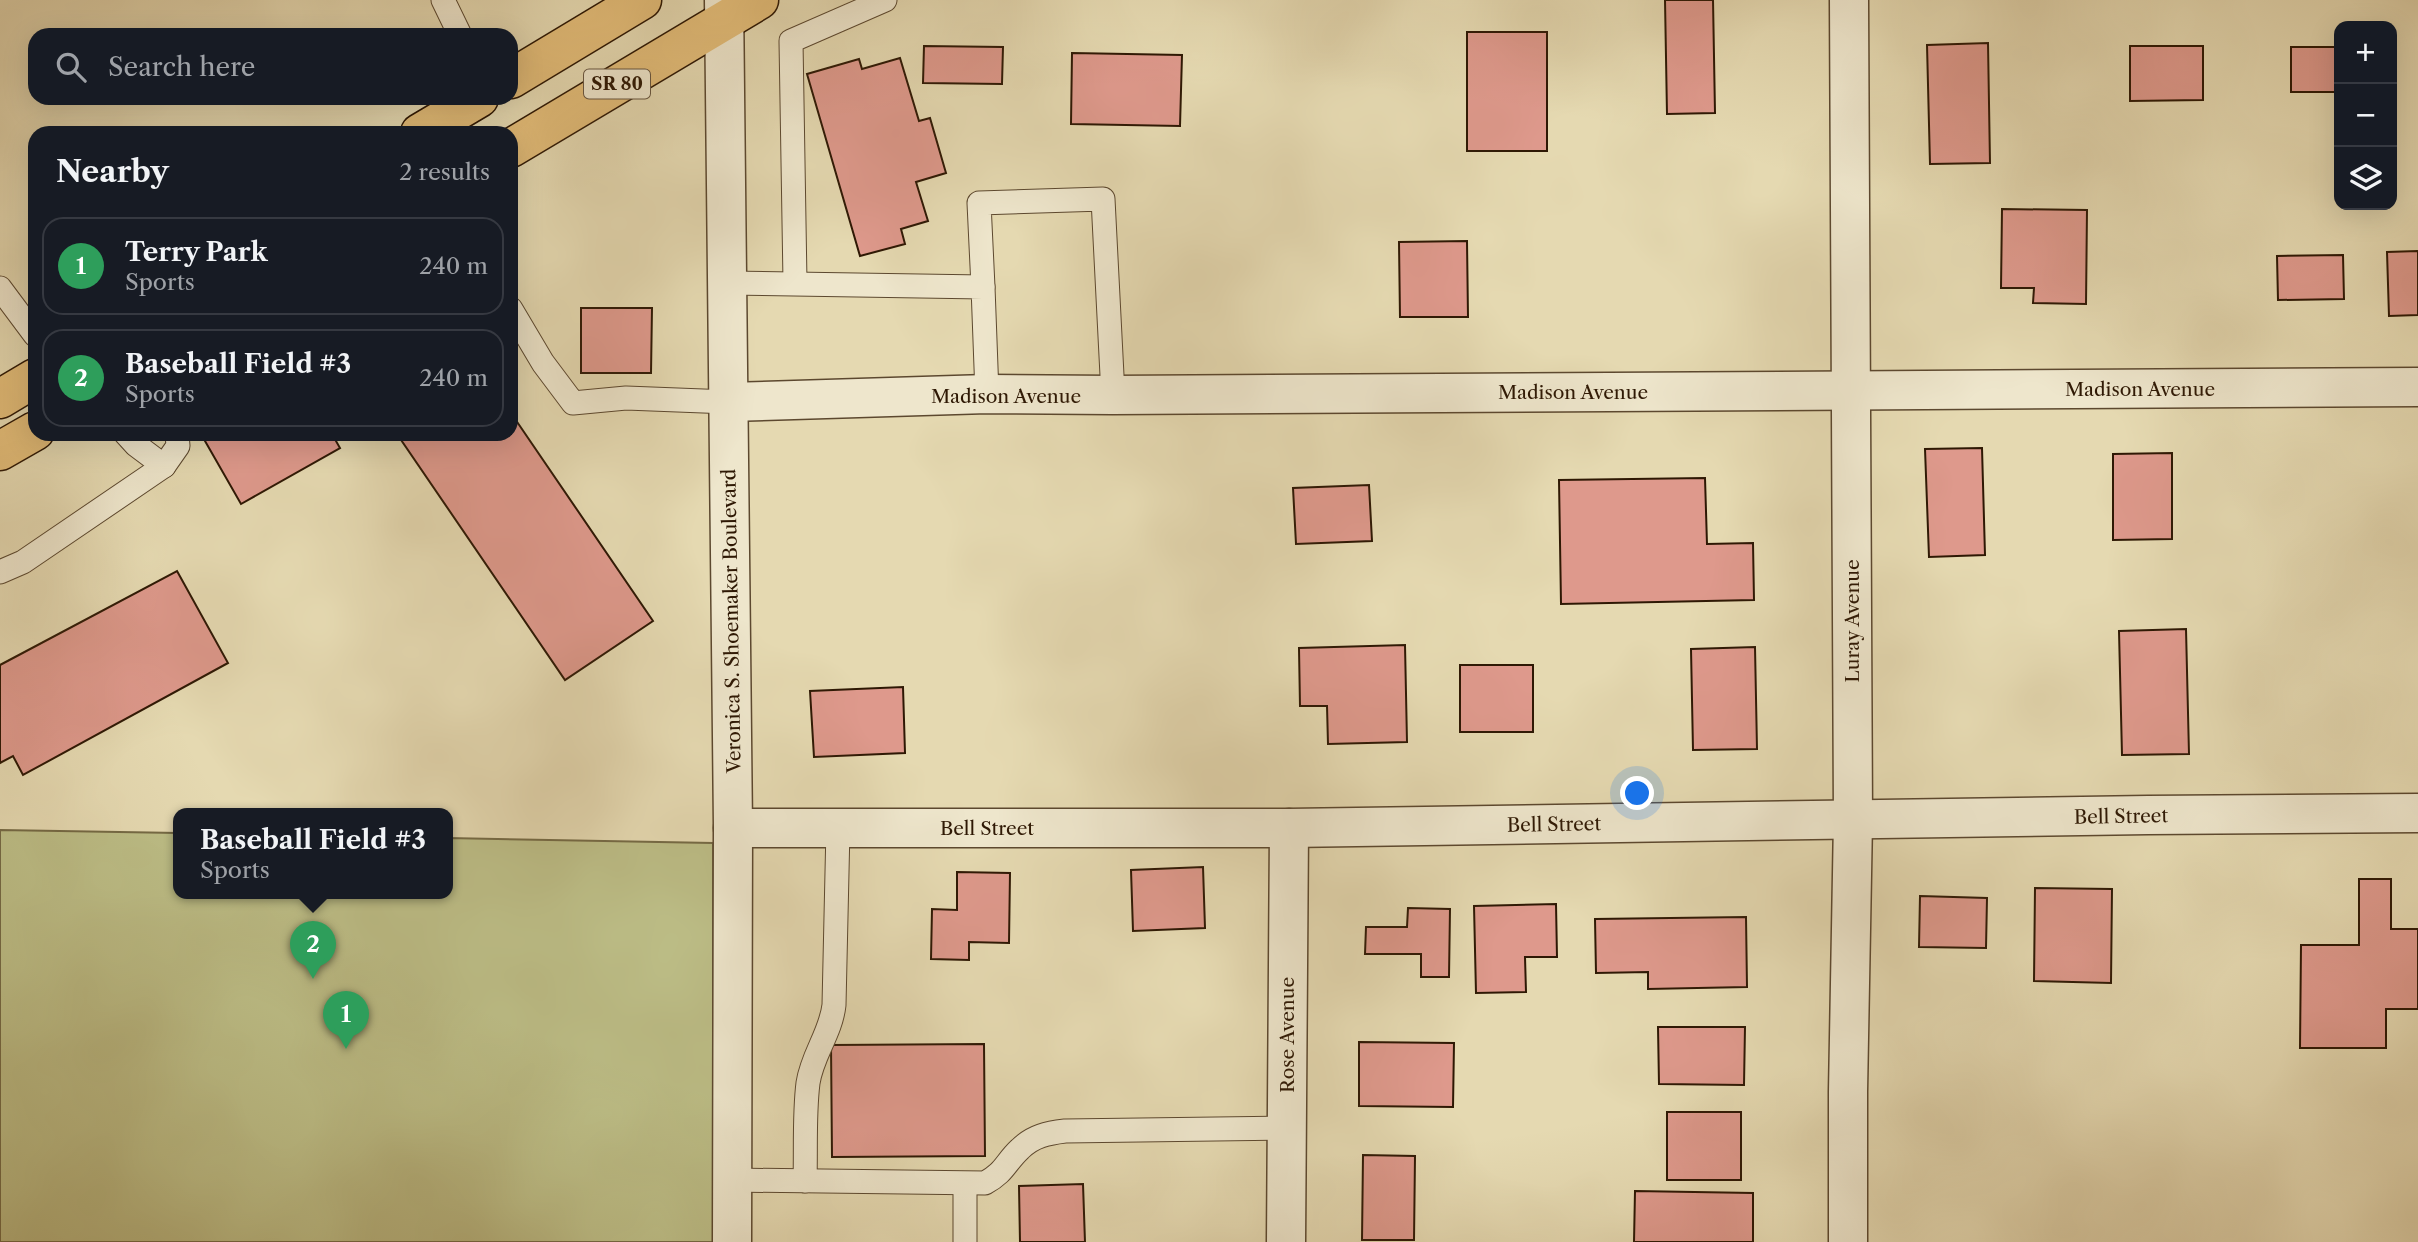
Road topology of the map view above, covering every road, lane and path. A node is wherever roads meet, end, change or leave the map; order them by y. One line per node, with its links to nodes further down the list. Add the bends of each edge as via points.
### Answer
1 (443, 0): 7 (lane)
2 (642, 0): 8 (main road)
3 (759, 0): 6 (main road, SR 80)
4 (885, 0): 12 (lane, via 791,41)
5 (1849, 0): 22 (street, Luray Avenue)
6 (724, 10): 11 (main road, SR 80); 13 (street, Veronica S. Shoemaker Boulevard)
7 (457, 28)
8 (518, 75)
9 (467, 105): 10 (main road)
10 (432, 126)
11 (518, 143)
12 (795, 282): 13 (lane); 14 (lane)
13 (727, 283): 26 (street, Veronica S. Shoemaker Boulevard)
14 (983, 287): 23 (lane); 24 (lane, via 979,203 1103,199)
15 (0, 288): 17 (lane)
16 (518, 321): 26 (lane, via 573,403 626,398)
17 (28, 326)
18 (28, 367): 20 (main road)
19 (28, 382): 25 (main road)
20 (0, 384)
21 (2418, 387): 22 (street, Madison Avenue)
22 (1851, 390): 24 (street, Madison Avenue); 34 (street, Luray Avenue)
23 (987, 394): 24 (street, Madison Avenue); 26 (street, Madison Avenue)
24 (1113, 396)
25 (0, 399)
26 (729, 402): 35 (street, Veronica S. Shoemaker Boulevard)
27 (28, 434): 30 (main road)
28 (132, 441): 31 (lane)
29 (178, 441): 31 (lane)
30 (0, 451)
31 (164, 466): 32 (lane, via 23,562)
32 (0, 572)
33 (2418, 814): 34 (street, Bell Street)
34 (1853, 820): 37 (street, Bell Street); 45 (street, Luray Avenue)
35 (733, 828): 36 (street, Bell Street); 39 (street, Veronica S. Shoemaker Boulevard)
36 (838, 828): 37 (street, Bell Street); 40 (lane, via 834,1005 808,1082)
37 (1289, 828): 38 (street, Rose Avenue)
38 (1287, 1128): 41 (lane, via 1046,1133 1019,1149 995,1178); 44 (street, Rose Avenue)
39 (732, 1180): 40 (lane); 42 (street, Veronica S. Shoemaker Boulevard)
40 (805, 1181): 41 (lane)
41 (965, 1184): 43 (lane)
42 (732, 1242)
43 (965, 1242)
44 (1286, 1242)
45 (1849, 1242)

